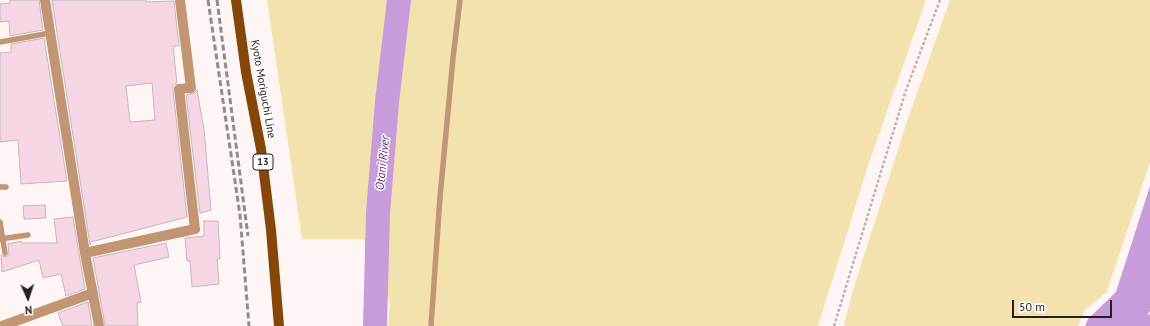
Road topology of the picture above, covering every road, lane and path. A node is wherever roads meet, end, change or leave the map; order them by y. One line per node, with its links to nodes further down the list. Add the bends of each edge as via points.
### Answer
1 (45, 0): 6 (street)
2 (180, 0): 12 (street, via 191,88 179,89 195,229)
3 (236, 0): 16 (main road, Kyoto Moriguchi Line / 13, via 246,72 261,149)
4 (460, 0): 17 (lane, via 440,198)
5 (940, 0): 18 (path, via 906,90)
6 (50, 33): 7 (lane); 12 (street)
7 (0, 42)
8 (0, 222): 10 (lane)
9 (28, 235): 10 (lane)
10 (1, 239): 11 (lane)
11 (5, 253)
12 (85, 253): 13 (street)
13 (93, 293): 14 (street); 15 (street)
14 (4, 326)
15 (98, 326)
16 (279, 326)
17 (431, 326)
18 (834, 326)

